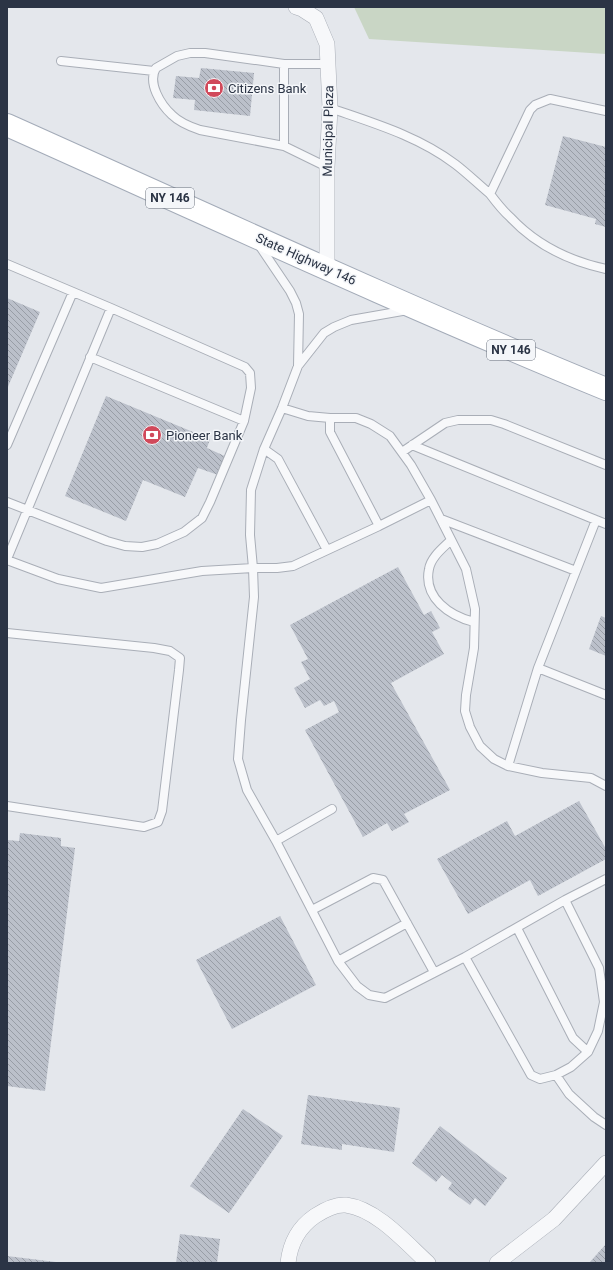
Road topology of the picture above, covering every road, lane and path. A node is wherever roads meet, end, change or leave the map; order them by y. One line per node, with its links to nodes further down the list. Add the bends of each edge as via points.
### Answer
1 (296, 7): 4 (street, Municipal Plaza, via 316,18 327,44)
2 (62, 61): 5 (lane)
3 (284, 64): 4 (lane); 5 (lane, via 190,53 177,56 156,68); 9 (lane)
4 (328, 64): 6 (street, Municipal Plaza)
5 (154, 72): 9 (lane, via 153,83 164,105 173,116 192,128)
6 (330, 108): 10 (street, Municipal Plaza); 11 (lane, via 384,126 422,143 455,164)
7 (606, 111): 11 (lane, via 550,99 535,104)
8 (7, 125): 12 (main road, State Highway 146 / NY 146)
9 (284, 146): 10 (lane)
10 (327, 167): 14 (street, Municipal Plaza)
11 (490, 194): 15 (lane, via 510,218 538,242 587,265)
12 (253, 236): 14 (main road, State Highway 146 / NY 146); 20 (lane, via 296,303 299,314)
13 (7, 264): 16 (lane)
14 (327, 269): 18 (main road, State Highway 146 / NY 146)
15 (606, 269)
16 (73, 292): 17 (lane); 25 (lane)
17 (111, 308): 19 (lane); 24 (lane, via 245,367 250,373 251,388)
18 (417, 309): 20 (lane, via 351,320 334,327 324,333); 21 (main road, State Highway 146 / NY 146)
19 (90, 357): 24 (lane); 32 (lane)
20 (298, 366): 22 (lane)
21 (606, 389)
22 (282, 408): 23 (lane, via 308,416); 27 (lane)
23 (330, 418): 28 (lane, via 356,418 370,424 390,436); 36 (lane, via 330,432)
24 (244, 422): 32 (lane, via 202,518 184,532 157,544 142,547 125,546)
25 (7, 445)
26 (412, 445): 28 (lane); 29 (lane, via 446,423 458,420 491,420); 34 (lane)
27 (264, 449): 38 (lane, via 278,459); 40 (lane, via 251,490 250,535)
28 (402, 452): 30 (lane)
29 (606, 465)
30 (431, 500): 33 (lane); 36 (lane)
31 (7, 502): 32 (lane)
32 (27, 510): 39 (lane)
33 (441, 519): 37 (lane); 41 (lane)
34 (596, 520): 35 (lane); 41 (lane)
35 (606, 524)
36 (379, 526): 38 (lane)
37 (451, 540): 42 (lane, via 466,569 475,609); 42 (lane, via 436,554 429,568 429,586 435,599 448,611)
38 (327, 550): 40 (lane, via 293,566)
39 (7, 560): 40 (lane, via 58,579 102,588 202,571)
40 (254, 568): 50 (lane, via 254,597 238,759 247,790)
41 (576, 571): 44 (lane)
42 (474, 622): 46 (lane, via 474,648 465,711 480,746 494,759)
43 (7, 633): 48 (lane, via 154,648 170,651 180,658 162,811 158,822 144,827)
44 (538, 668): 45 (lane); 46 (lane)
45 (606, 695)
46 (508, 766): 47 (lane, via 542,773 591,778)
47 (606, 786)
48 (7, 806)
49 (332, 809): 50 (lane)
50 (276, 841): 53 (lane)
51 (606, 879): 52 (lane)
52 (566, 900): 55 (lane); 59 (lane, via 599,968 604,1002 598,1032)
53 (312, 910): 54 (lane, via 373,878 383,880); 57 (lane)
54 (407, 923): 57 (lane); 58 (lane)
55 (517, 928): 56 (lane); 59 (lane, via 573,1038)
56 (465, 957): 58 (lane); 60 (lane, via 531,1075 540,1079)
57 (338, 961): 58 (lane, via 357,986 368,995 385,998)
58 (434, 972)
59 (588, 1052): 60 (lane, via 571,1067)
60 (556, 1074): 61 (lane, via 569,1094)
61 (606, 1125)
62 (606, 1163): 65 (street, via 554,1219)
63 (288, 1263): 64 (street, via 298,1233 309,1220 325,1209 345,1205 364,1210 387,1225)
64 (428, 1263)
65 (497, 1263)

